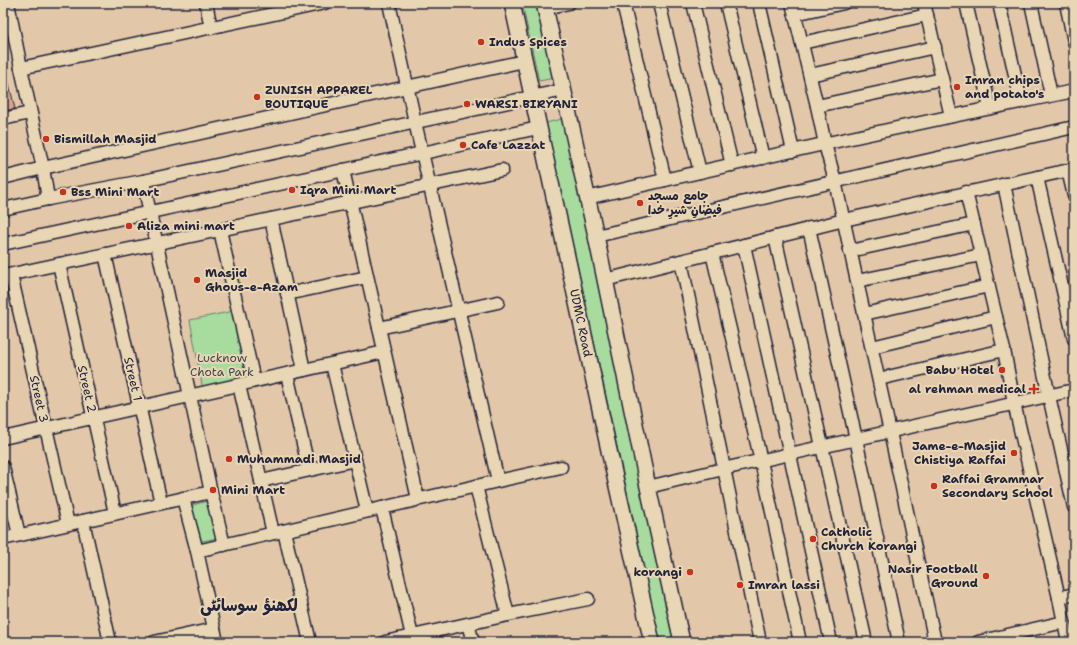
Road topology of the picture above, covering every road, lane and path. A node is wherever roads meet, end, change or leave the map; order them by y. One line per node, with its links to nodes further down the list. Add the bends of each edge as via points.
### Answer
1 (8, 3): 26 (street)
2 (206, 3): 21 (street)
3 (325, 3): 17 (street)
4 (389, 3): 29 (street)
5 (512, 3): 25 (main road, UDMC Road)
6 (568, 3): 18 (street)
7 (623, 3): 55 (street)
8 (659, 3): 52 (street)
9 (693, 3): 47 (street)
10 (726, 3): 46 (street)
11 (759, 3): 44 (street)
12 (844, 3): 19 (street)
13 (966, 3): 36 (street)
14 (999, 3): 34 (street)
15 (1031, 3): 32 (street)
16 (1066, 3): 22 (street)
17 (297, 6): 21 (street)
18 (545, 6): 30 (main road)
19 (794, 8): 23 (street)
20 (926, 9): 23 (street); 24 (street)
21 (211, 28): 26 (street)
22 (1074, 42)
23 (802, 43): 27 (street)
24 (935, 47): 27 (street); 28 (street)
25 (524, 61): 29 (street); 33 (main road, UDMC Road)
26 (21, 68): 37 (street)
27 (810, 75): 35 (street)
28 (942, 80): 35 (street); 38 (street)
29 (408, 87): 40 (street); 48 (street)
30 (564, 90): 33 (street); 62 (main road)
31 (1074, 90): 32 (street)
32 (1051, 95): 34 (street)
33 (532, 97): 40 (street); 42 (main road, UDMC Road)
34 (1021, 102): 36 (street)
35 (817, 106): 43 (street)
36 (990, 108): 38 (street)
37 (30, 113): 39 (street); 48 (street)
38 (951, 116): 43 (street)
39 (3, 119)
40 (416, 122): 45 (street); 56 (street)
41 (1074, 127): 57 (street)
42 (538, 128): 45 (street); 155 (main road, UDMC Road)
43 (825, 144): 44 (street); 57 (street)
44 (793, 151): 46 (street)
45 (423, 153): 49 (street); 59 (street)
46 (763, 158): 47 (street)
47 (732, 165): 52 (street)
48 (43, 168): 54 (street); 63 (street)
49 (343, 170): 64 (street); 66 (street)
50 (502, 170): 59 (street)
51 (1071, 170): 53 (street); 61 (street)
52 (700, 172): 55 (street)
53 (1037, 177): 58 (street); 94 (street)
54 (3, 178)
55 (665, 180): 62 (street)
56 (143, 181): 63 (street); 66 (street)
57 (835, 181): 68 (street); 72 (street)
58 (1004, 184): 60 (street); 106 (street)
59 (430, 185): 64 (street); 90 (street)
60 (966, 192): 68 (street); 69 (street)
61 (1074, 196)
62 (587, 198): 72 (main road)
63 (48, 199): 65 (street)
64 (350, 202): 67 (street); 84 (street)
65 (3, 210)
66 (150, 212): 74 (street); 75 (street)
67 (270, 219): 71 (street); 88 (street)
68 (844, 220): 70 (street); 77 (street)
69 (974, 224): 77 (street); 80 (street)
70 (809, 228): 73 (street); 113 (street)
71 (220, 230): 74 (street); 102 (street)
72 (596, 236): 85 (main road)
73 (775, 237): 76 (street); 114 (street)
74 (157, 243): 79 (street); 105 (street)
75 (3, 244)
76 (744, 244): 78 (street); 115 (street)
77 (850, 251): 86 (street)
78 (712, 253): 81 (street); 117 (street)
79 (105, 254): 82 (street); 108 (street, Street 1)
80 (981, 255): 86 (street); 87 (street)
81 (681, 260): 85 (street); 120 (street)
82 (59, 264): 83 (street); 109 (street, Street 2)
83 (7, 275): 110 (street, Street 3)
84 (367, 276): 88 (street); 93 (street)
85 (605, 280): 125 (main road)
86 (857, 281): 91 (street)
87 (989, 286): 91 (street); 92 (street)
88 (287, 294): 99 (street)
89 (498, 302): 90 (street)
90 (459, 310): 93 (street); 123 (street)
91 (864, 314): 95 (street)
92 (996, 317): 95 (street); 96 (street)
93 (379, 328): 97 (street)
94 (1074, 339)
95 (872, 347): 101 (street)
96 (1004, 350): 101 (street); 107 (street)
97 (384, 352): 98 (street); 128 (street)
98 (332, 364): 99 (street); 116 (street)
99 (304, 370): 100 (street)
100 (287, 374): 102 (street); 121 (street)
101 (879, 379): 111 (street)
102 (254, 381): 103 (street)
103 (239, 385): 105 (street); 122 (street)
104 (1074, 390): 106 (street)
105 (190, 396): 108 (street); 126 (street)
106 (1049, 396): 107 (street); 130 (street)
107 (1014, 403): 111 (street); 142 (street)
108 (139, 407): 109 (street); 129 (street, Street 1)
109 (94, 417): 110 (street); 133 (street, Street 2)
110 (46, 428): 112 (street); 135 (street, Street 3)
111 (890, 432): 113 (street); 162 (street)
112 (3, 438)
113 (856, 439): 114 (street); 161 (street)
114 (823, 447): 115 (street); 160 (street)
115 (791, 454): 117 (street); 159 (street)
116 (355, 460): 121 (street); 132 (street)
117 (761, 461): 120 (street); 158 (street)
118 (3, 467): 137 (street)
119 (561, 467): 123 (street)
120 (724, 469): 125 (street); 157 (street)
121 (309, 470): 122 (street)
122 (261, 481): 136 (street)
123 (498, 481): 124 (street)
124 (476, 486): 128 (street); 144 (street)
125 (648, 487): 156 (main road)
126 (211, 492): 127 (street); 139 (street)
127 (183, 498): 129 (street); 140 (street)
128 (418, 499): 131 (street)
129 (161, 503): 133 (street)
130 (1074, 507)
131 (382, 508): 132 (street); 148 (street)
132 (366, 511): 136 (street)
133 (115, 513): 134 (street)
134 (83, 521): 135 (street); 149 (street)
135 (68, 524): 137 (street)
136 (279, 532): 139 (street); 152 (street)
137 (19, 535): 138 (street)
138 (3, 539)
139 (224, 544): 140 (street)
140 (197, 551): 147 (street)
141 (1074, 594): 142 (street)
142 (1059, 598): 145 (street)
143 (588, 599): 144 (street)
144 (508, 615): 146 (street)
145 (1064, 622): 163 (street); 164 (street)
146 (468, 624): 148 (street); 154 (street)
147 (214, 629): 150 (street); 151 (street)
148 (412, 636): 153 (street)
149 (110, 642)
150 (154, 642)
151 (216, 642)
152 (310, 642)
153 (385, 642)
154 (472, 642)
155 (652, 642)
156 (682, 642)
157 (760, 642)
158 (800, 642)
159 (831, 642)
160 (866, 642)
161 (899, 642)
162 (935, 642)
163 (978, 642)
164 (1068, 642)

